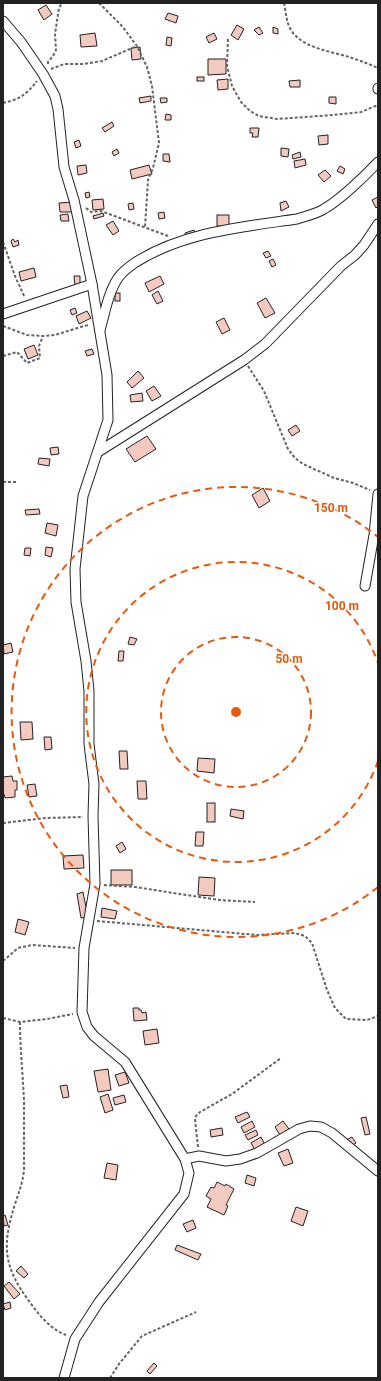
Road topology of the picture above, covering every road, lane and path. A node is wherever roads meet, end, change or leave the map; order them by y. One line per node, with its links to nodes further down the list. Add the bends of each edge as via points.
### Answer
1 (62, 3): 8 (path, via 55,34 56,50 48,62)
2 (99, 3): 6 (path, via 122,26)
3 (284, 3): 7 (path, via 291,31 297,37 309,45)
4 (3, 21): 8 (street)
5 (228, 39): 11 (path, via 227,66 232,86 241,102 259,116 277,119 333,115 361,112)
6 (137, 46): 8 (path, via 102,61 64,64); 15 (path, via 152,86 159,143 148,180)
7 (378, 68)
8 (46, 72): 9 (path); 10 (path, via 26,94 15,101); 13 (street, via 58,109 64,167)
9 (52, 74)
10 (3, 104)
11 (378, 105)
12 (378, 162): 16 (street, via 323,210 297,219 217,231)
13 (74, 200): 15 (path, via 91,212 101,211); 18 (street)
14 (378, 224): 25 (street, via 356,255 333,274 265,344)
15 (145, 227): 16 (path)
16 (182, 241): 22 (street, via 146,256 118,277)
17 (3, 242): 19 (path, via 14,276)
18 (92, 284): 19 (street); 22 (street)
19 (29, 306): 20 (street)
20 (3, 314)
21 (3, 326): 23 (path, via 27,335)
22 (98, 329): 23 (path, via 84,326); 26 (street, via 107,375 108,420)
23 (43, 336): 24 (path, via 38,346 40,358 27,363 17,352)
24 (3, 356)
25 (244, 360): 26 (street); 29 (path, via 264,391 288,449 296,458 303,464 334,478)
26 (98, 452): 31 (street, via 83,496 75,569 76,602 89,691 89,744 94,784)
27 (3, 482): 28 (path)
28 (16, 482)
29 (378, 494): 30 (street)
30 (365, 586)
31 (93, 816): 32 (path); 33 (street)
32 (3, 822)
33 (95, 884): 34 (path, via 134,887 219,900); 35 (street)
34 (255, 902)
35 (88, 921): 36 (street); 39 (path, via 257,935 295,932 305,936 312,943 335,1008 346,1019 367,1020)
36 (84, 948): 37 (path, via 18,948); 38 (street)
37 (3, 961)
38 (82, 1012): 41 (path); 44 (street, via 87,1027 94,1036 125,1062)
39 (378, 1016)
40 (3, 1018): 41 (path)
41 (20, 1022): 47 (path, via 24,1171 22,1186 10,1219 6,1240 7,1257 18,1286 49,1325)
42 (281, 1058): 43 (path, via 232,1094 196,1116)
43 (199, 1156): 44 (street); 45 (street, via 226,1161 240,1159 310,1126 321,1127 332,1133)
44 (185, 1159): 47 (street, via 189,1173 184,1194 99,1302)
45 (378, 1171)
46 (196, 1312): 49 (path, via 142,1336)
47 (75, 1338): 48 (street)
48 (64, 1378)
49 (110, 1378)

